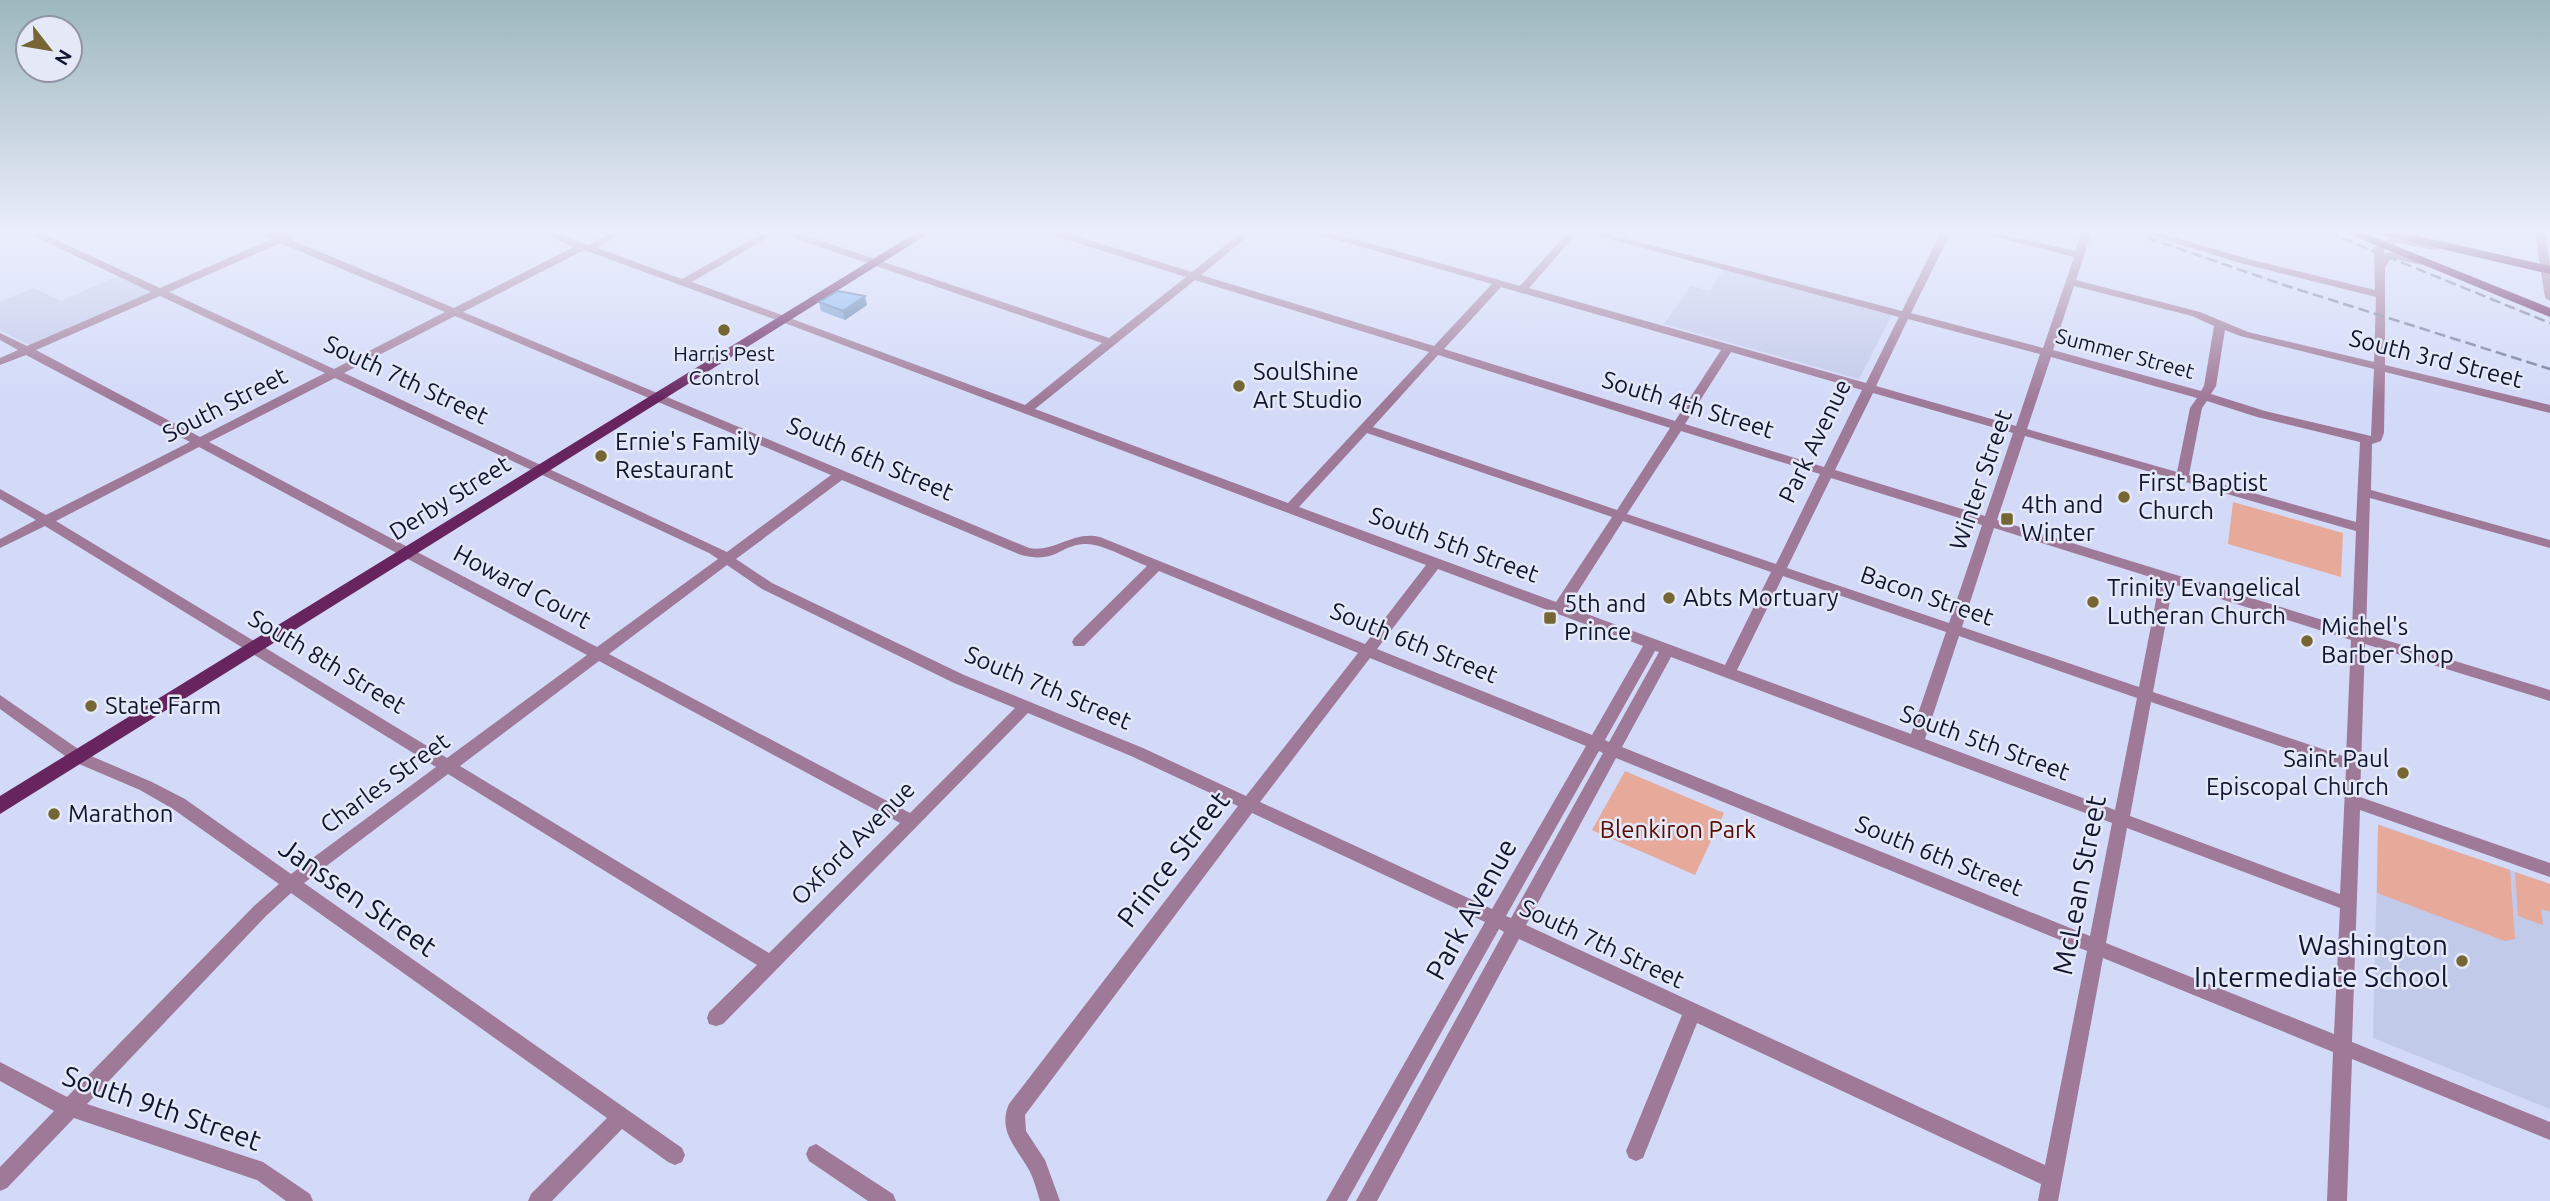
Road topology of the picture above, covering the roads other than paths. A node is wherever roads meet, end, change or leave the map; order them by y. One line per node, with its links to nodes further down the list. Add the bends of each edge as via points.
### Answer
1 (152, 288): 20 (street, South 7th Street)
2 (169, 288): 20 (street)
3 (398, 288): 22 (street, South 6th Street)
4 (504, 288): 22 (street, South Street)
5 (699, 288): 25 (street, South 5th Street)
6 (836, 288): 25 (main road, Derby Street)
7 (953, 288): 28 (street)
8 (1178, 288): 28 (street)
9 (1235, 288): 31 (street, South 4th Street)
10 (1495, 288): 31 (street)
11 (1520, 288): 19 (street)
12 (1801, 288): 24 (street, Summer Street)
13 (1917, 288): 24 (street, Park Avenue)
14 (2068, 288): 32 (street, Winter Street)
15 (2094, 288): 26 (street, South 3rd Street)
16 (2353, 288): 21 (street)
17 (2381, 288): 21 (street)
18 (2489, 288): 23 (main road)
19 (1523, 289): 29 (street)
20 (160, 292): 30 (street); 35 (street, South 7th Street)
21 (2381, 295): 34 (street)
22 (455, 312): 35 (street, South Street); 38 (street, South 6th Street)
23 (2550, 313)
24 (1903, 315): 32 (street, Summer Street); 36 (street, Park Avenue)
25 (786, 320): 38 (main road, Derby Street); 40 (street, South 5th Street)
26 (2220, 324): 34 (street, South 3rd Street); 37 (street, via 2210,386)
27 (0, 337): 30 (street, Howard Court)
28 (1110, 342): 40 (street)
29 (1728, 348): 36 (street); 41 (street)
30 (26, 350): 33 (street); 45 (street, Howard Court)
31 (1437, 352): 41 (street, South 4th Street); 42 (street)
32 (2047, 352): 37 (street, Summer Street); 43 (street, Winter Street)
33 (0, 362)
34 (2379, 366): 39 (street, South 3rd Street); 44 (street, via 2377,439)
35 (334, 373): 45 (street, South Street); 46 (street, South 7th Street)
36 (1868, 388): 43 (street); 47 (street, Park Avenue)
37 (2203, 396): 44 (street, Summer Street); 49 (street, via 2196,408)
38 (660, 398): 46 (main road, Derby Street); 48 (street, South 6th Street)
39 (2550, 409)
40 (1026, 410): 52 (street, South 5th Street)
41 (1679, 426): 47 (street, South 4th Street); 53 (street)
42 (1366, 429): 52 (street); 53 (street, Bacon Street)
43 (2021, 431): 49 (street); 55 (street, Winter Street)
44 (2366, 440): 50 (street)
45 (198, 443): 54 (street, South Street); 59 (street, Howard Court)
46 (542, 470): 59 (main road, Derby Street); 60 (street, South 7th Street)
47 (1827, 472): 55 (street, South 4th Street); 63 (street, Park Avenue)
48 (841, 474): 60 (street, Charles Street); 62 (street, South 6th Street, via 1035,555 1051,554 1072,540 1085,538)
49 (2182, 477): 56 (street)
50 (2363, 492): 56 (street); 58 (street)
51 (0, 493): 54 (street, South 8th Street)
52 (1291, 509): 61 (street, South 5th Street)
53 (1619, 516): 63 (street, Bacon Street); 65 (street)
54 (45, 521): 57 (street, South Street); 70 (street, South 8th Street)
55 (1991, 524): 64 (street, South 4th Street); 66 (street, Winter Street)
56 (2361, 528): 67 (street)
57 (0, 544)
58 (2550, 544)
59 (408, 553): 70 (main road, Derby Street); 72 (street, Howard Court)
60 (727, 559): 72 (street, Charles Street); 77 (street, South 7th Street, via 767,586 959,679)
61 (1435, 563): 65 (street, South 5th Street); 71 (street, Prince Street)
62 (1156, 566): 68 (street); 71 (street, South 6th Street)
63 (1780, 570): 66 (street, Bacon Street); 73 (street, Park Avenue)
64 (2167, 579): 67 (street, South 4th Street); 74 (street, McLean Street)
65 (1559, 609): 69 (street, South 5th Street)
66 (1954, 629): 74 (street, Bacon Street); 78 (street, Winter Street)
67 (2359, 637): 75 (street, South 4th Street); 83 (street)
68 (1079, 642)
69 (1660, 646): 73 (street, South 5th Street); 79 (street, Park Avenue); 80 (street, Park Avenue)
70 (253, 649): 81 (main road, Derby Street); 82 (street, South 8th Street)
71 (1367, 651): 79 (street, South 6th Street); 85 (street, Prince Street)
72 (600, 654): 82 (street, Charles Street); 88 (street, Howard Court)
73 (1729, 672): 78 (street, South 5th Street)
74 (2144, 694): 83 (street, Bacon Street); 87 (street, McLean Street)
75 (2550, 696)
76 (0, 701): 81 (street, Janssen Street)
77 (1027, 705): 85 (street, South 7th Street); 88 (street, Oxford Avenue)
78 (1916, 742): 87 (street, South 5th Street)
79 (1594, 743): 80 (street, South 6th Street); 92 (street, Park Avenue)
80 (1613, 750): 93 (street, Park Avenue); 94 (street, South 6th Street)
81 (78, 757): 86 (main road, Derby Street); 90 (street, Janssen Street, via 179,804)
82 (449, 766): 90 (street, Charles Street); 95 (street, South 8th Street)
83 (2354, 766): 84 (street)
84 (2352, 801): 89 (street); 91 (street)
85 (1249, 804): 92 (street, South 7th Street); 111 (street, Prince Street, via 1016,1111 1016,1132 1037,1164)
86 (0, 806)
87 (2121, 818): 91 (street, South 5th Street); 94 (street, McLean Street)
88 (911, 821): 95 (street, Oxford Avenue)
89 (2550, 870)
90 (292, 882): 100 (street, Charles Street); 101 (street, Janssen Street)
91 (2348, 904): 98 (street)
92 (1494, 921): 93 (street, South 7th Street); 112 (street, Park Avenue)
93 (1514, 930): 96 (street, South 7th Street); 113 (street, Park Avenue)
94 (2096, 946): 98 (street, South 6th Street); 106 (street, McLean Street)
95 (770, 963): 97 (street, Oxford Avenue)
96 (1692, 1013): 103 (street); 106 (street, South 7th Street)
97 (716, 1018)
98 (2342, 1047): 102 (street, South 6th Street); 115 (street)
99 (0, 1071): 100 (street, South 9th Street)
100 (71, 1108): 107 (street, Charles Street); 108 (street, South 9th Street, via 249,1166)
101 (622, 1116): 105 (street, Janssen Street); 109 (street)
102 (2550, 1131)
103 (1636, 1151)
104 (816, 1154): 110 (street)
105 (675, 1155)
106 (2052, 1179): 114 (street, McLean Street)
107 (0, 1181)
108 (303, 1201)
109 (538, 1201)
110 (886, 1201)
111 (1050, 1201)
112 (1336, 1201)
113 (1366, 1201)
114 (2048, 1201)
115 (2337, 1201)

